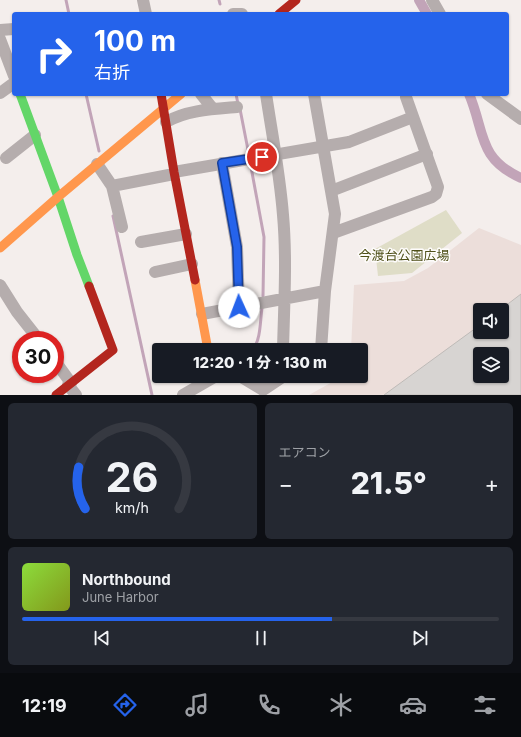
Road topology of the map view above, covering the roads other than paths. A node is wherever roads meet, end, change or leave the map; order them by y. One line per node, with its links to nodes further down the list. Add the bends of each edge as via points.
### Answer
1 (143, 0): 4 (street)
2 (432, 0): 6 (street)
3 (294, 6): 5 (street)
4 (146, 12)
5 (283, 12)
6 (439, 12)
7 (12, 29): 8 (street)
8 (0, 30)
9 (0, 39): 10 (street)
10 (12, 71)
11 (12, 84): 12 (street)
12 (0, 93)
13 (21, 96): 27 (street)
14 (161, 96): 23 (street)
15 (179, 96): 23 (street)
16 (203, 96): 22 (street)
17 (266, 96): 29 (street)
18 (314, 96): 28 (street)
19 (490, 96): 25 (street)
20 (406, 98): 24 (street)
21 (236, 107): 22 (street)
22 (213, 109): 26 (street, via 177,116)
23 (164, 110): 26 (street); 33 (street)
24 (413, 117): 28 (street, via 349,142); 30 (street)
25 (521, 119)
26 (166, 122): 34 (street)
27 (35, 135): 31 (street); 37 (street)
28 (323, 147): 29 (street); 36 (street)
29 (276, 154): 32 (street); 47 (street, via 283,214)
30 (426, 154): 36 (street); 39 (street, via 438,187 436,194)
31 (6, 158)
32 (222, 163): 34 (street); 48 (street, via 237,247)
33 (97, 164): 35 (street); 37 (street)
34 (174, 173): 35 (street); 40 (street)
35 (112, 186): 38 (street)
36 (331, 191): 39 (street, via 335,214)
37 (58, 197): 42 (street); 58 (street, via 113,350)
38 (122, 227)
39 (333, 233): 46 (street)
40 (186, 234): 41 (street); 43 (street)
41 (141, 242)
42 (0, 248)
43 (192, 264): 44 (street); 49 (street)
44 (155, 272)
45 (0, 285): 50 (street)
46 (325, 291): 47 (street); 53 (street)
47 (284, 299): 48 (street); 52 (street)
48 (239, 307): 49 (street)
49 (202, 314): 51 (street)
50 (32, 331)
51 (207, 343)
52 (283, 343)
53 (321, 343)
54 (64, 375): 58 (street)
55 (204, 383): 61 (street)
56 (252, 383): 57 (street, via 263,390)
57 (274, 383)
58 (70, 384): 59 (street); 60 (street)
59 (56, 395)
60 (76, 395)
61 (183, 395)

